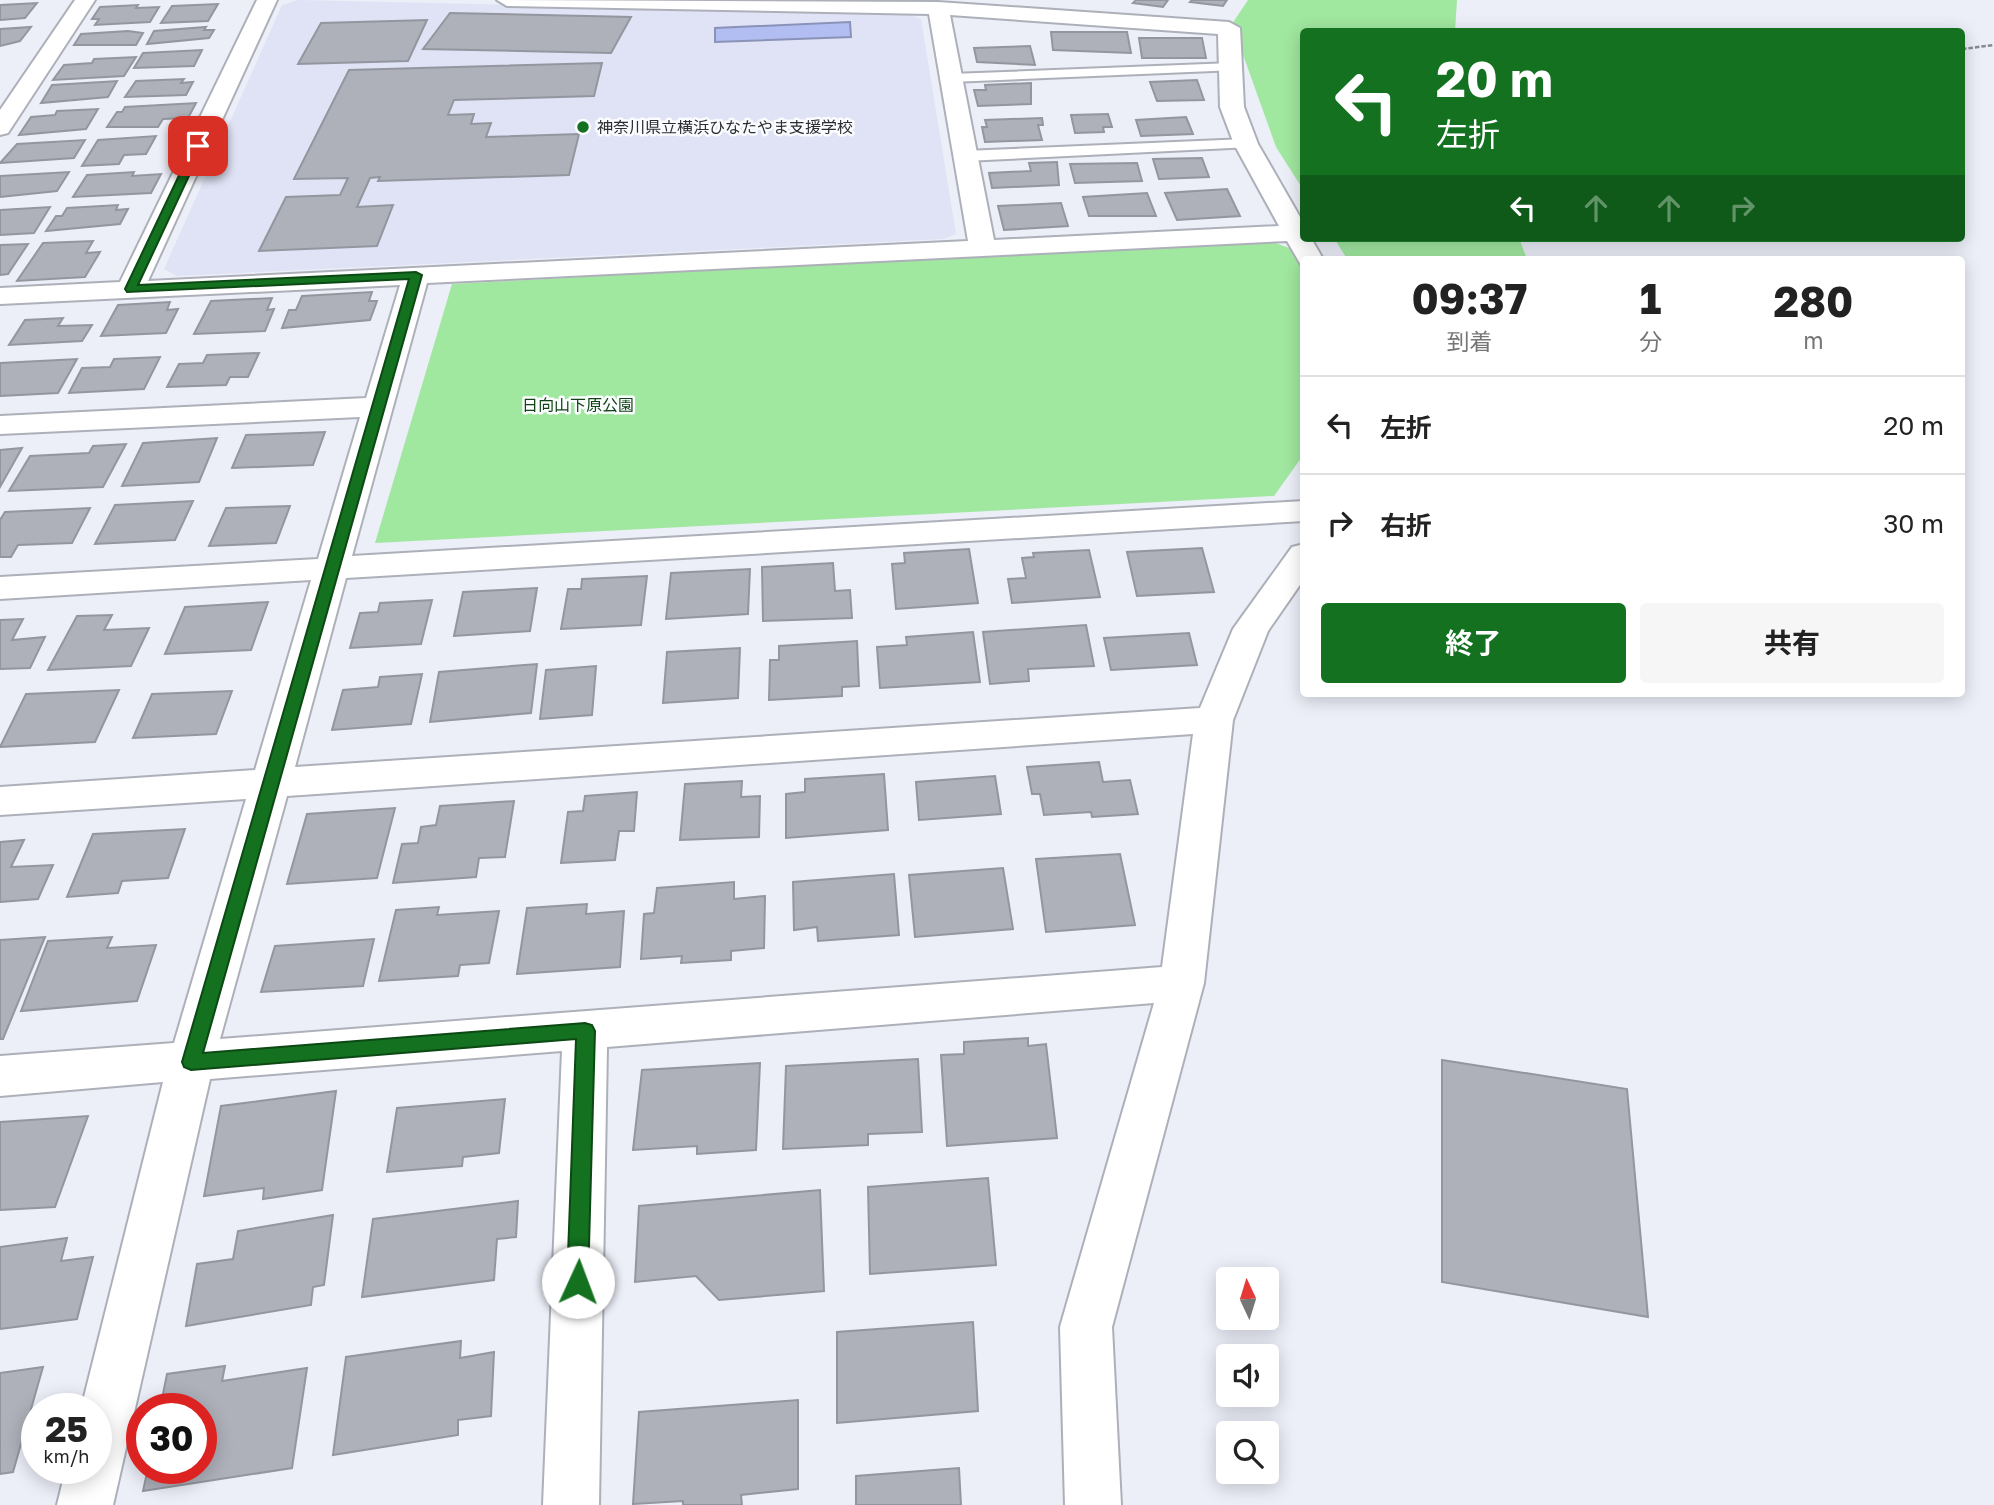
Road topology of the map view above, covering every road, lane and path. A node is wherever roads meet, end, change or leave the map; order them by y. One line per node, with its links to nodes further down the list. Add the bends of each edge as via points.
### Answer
1 (85, 0): 9 (street)
2 (267, 0): 16 (street)
3 (507, 0): 4 (street)
4 (938, 8): 7 (street, via 1229,29); 8 (street)
5 (1994, 45): 6 (path)
6 (1965, 49)
7 (1232, 67): 8 (lane); 10 (street, via 1233,107)
8 (951, 78): 11 (street)
9 (0, 128)
10 (1246, 144): 11 (lane); 12 (street)
11 (965, 156): 13 (street)
12 (1293, 233): 13 (street); 14 (street)
13 (982, 248): 15 (street)
14 (1308, 256)
15 (416, 275): 16 (street); 18 (street)
16 (131, 289): 17 (street)
17 (0, 296)
18 (378, 407): 19 (street); 22 (street)
19 (0, 425)
20 (1300, 511): 22 (street)
21 (1300, 560): 24 (street, via 1251,629)
22 (332, 568): 23 (street); 25 (street)
23 (0, 588)
24 (1214, 720): 25 (street); 27 (street)
25 (272, 782): 26 (street); 29 (street)
26 (0, 800)
27 (1182, 983): 28 (street); 35 (street, via 1086,1327)
28 (585, 1031): 29 (street); 34 (street)
29 (191, 1062): 30 (street); 31 (street)
30 (0, 1076)
31 (112, 1393)
32 (90, 1484): 33 (street)
33 (85, 1505)
34 (571, 1505)
35 (1093, 1505)

